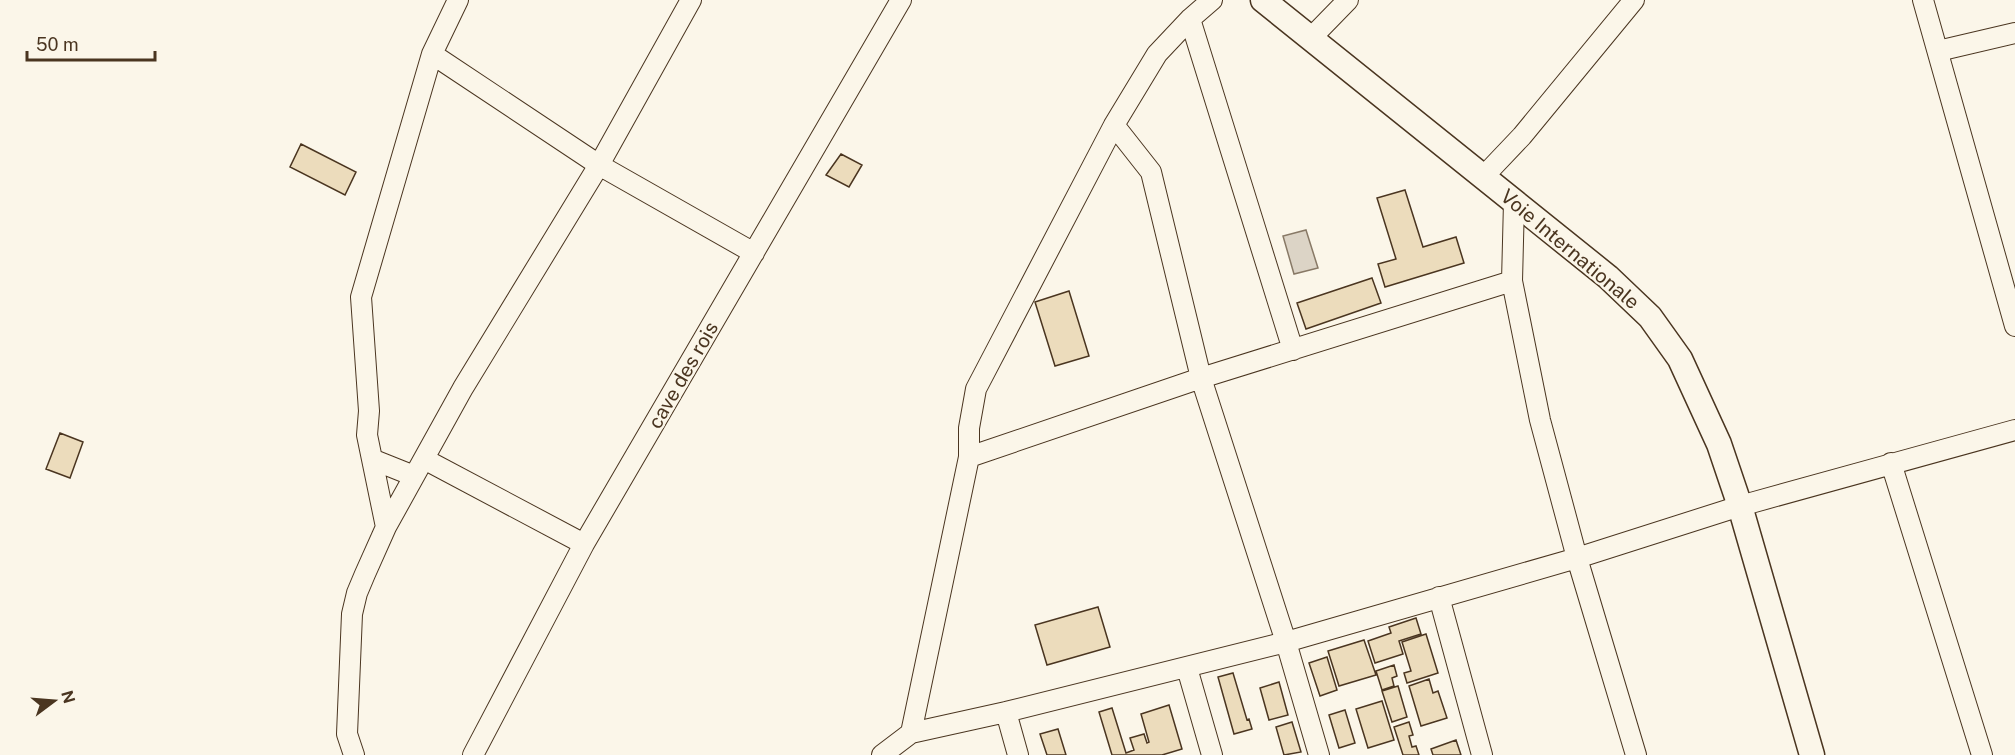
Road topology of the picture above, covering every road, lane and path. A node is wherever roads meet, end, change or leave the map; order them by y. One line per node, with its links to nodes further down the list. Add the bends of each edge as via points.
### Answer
1 (458, 0): 13 (street)
2 (692, 0): 15 (street)
3 (901, 0): 18 (street, cave des rois)
4 (1212, 0): 9 (street)
5 (1263, 0): 11 (main road, Voie Internationale)
6 (1348, 0): 11 (street)
7 (1634, 0): 16 (street)
8 (1923, 0): 12 (street)
9 (1190, 19): 14 (street, via 1157,54); 21 (street)
10 (2015, 33): 12 (street)
11 (1311, 39): 16 (main road, Voie Internationale)
12 (1938, 51): 20 (street)
13 (432, 54): 15 (street); 26 (street, via 360,297 369,411 367,435)
14 (1114, 125): 22 (street, via 1151,172); 24 (street, via 976,389)
15 (599, 165): 18 (street); 25 (street)
16 (1484, 176): 17 (main road, Voie Internationale)
17 (1514, 202): 19 (street); 29 (main road, Voie Internationale, via 1608,277 1650,317 1680,359 1719,444)
18 (754, 253): 31 (street, cave des rois)
19 (1512, 281): 21 (street); 32 (street, via 1540,420)
20 (2015, 326)
21 (1293, 350): 22 (street)
22 (1202, 378): 24 (street); 34 (street)
23 (2015, 430): 27 (street)
24 (969, 457): 37 (street)
25 (424, 459): 28 (street); 31 (street)
26 (374, 460): 28 (street); 30 (street)
27 (1891, 463): 29 (street); 47 (street)
28 (414, 476): 30 (street)
29 (1740, 506): 32 (street); 46 (main road, Voie Internationale)
30 (386, 527): 38 (street, via 352,614 347,734)
31 (584, 544): 39 (street, cave des rois)
32 (1577, 558): 33 (street); 45 (street)
33 (1439, 597): 34 (street); 44 (street)
34 (1286, 642): 35 (street); 43 (street)
35 (1187, 668): 36 (street); 42 (street)
36 (1006, 712): 37 (street); 41 (street)
37 (911, 733): 40 (street)
38 (354, 755)
39 (473, 755)
40 (882, 755)
41 (1018, 755)
42 (1212, 755)
43 (1319, 755)
44 (1482, 755)
45 (1635, 755)
46 (1812, 755)
47 (1982, 755)

